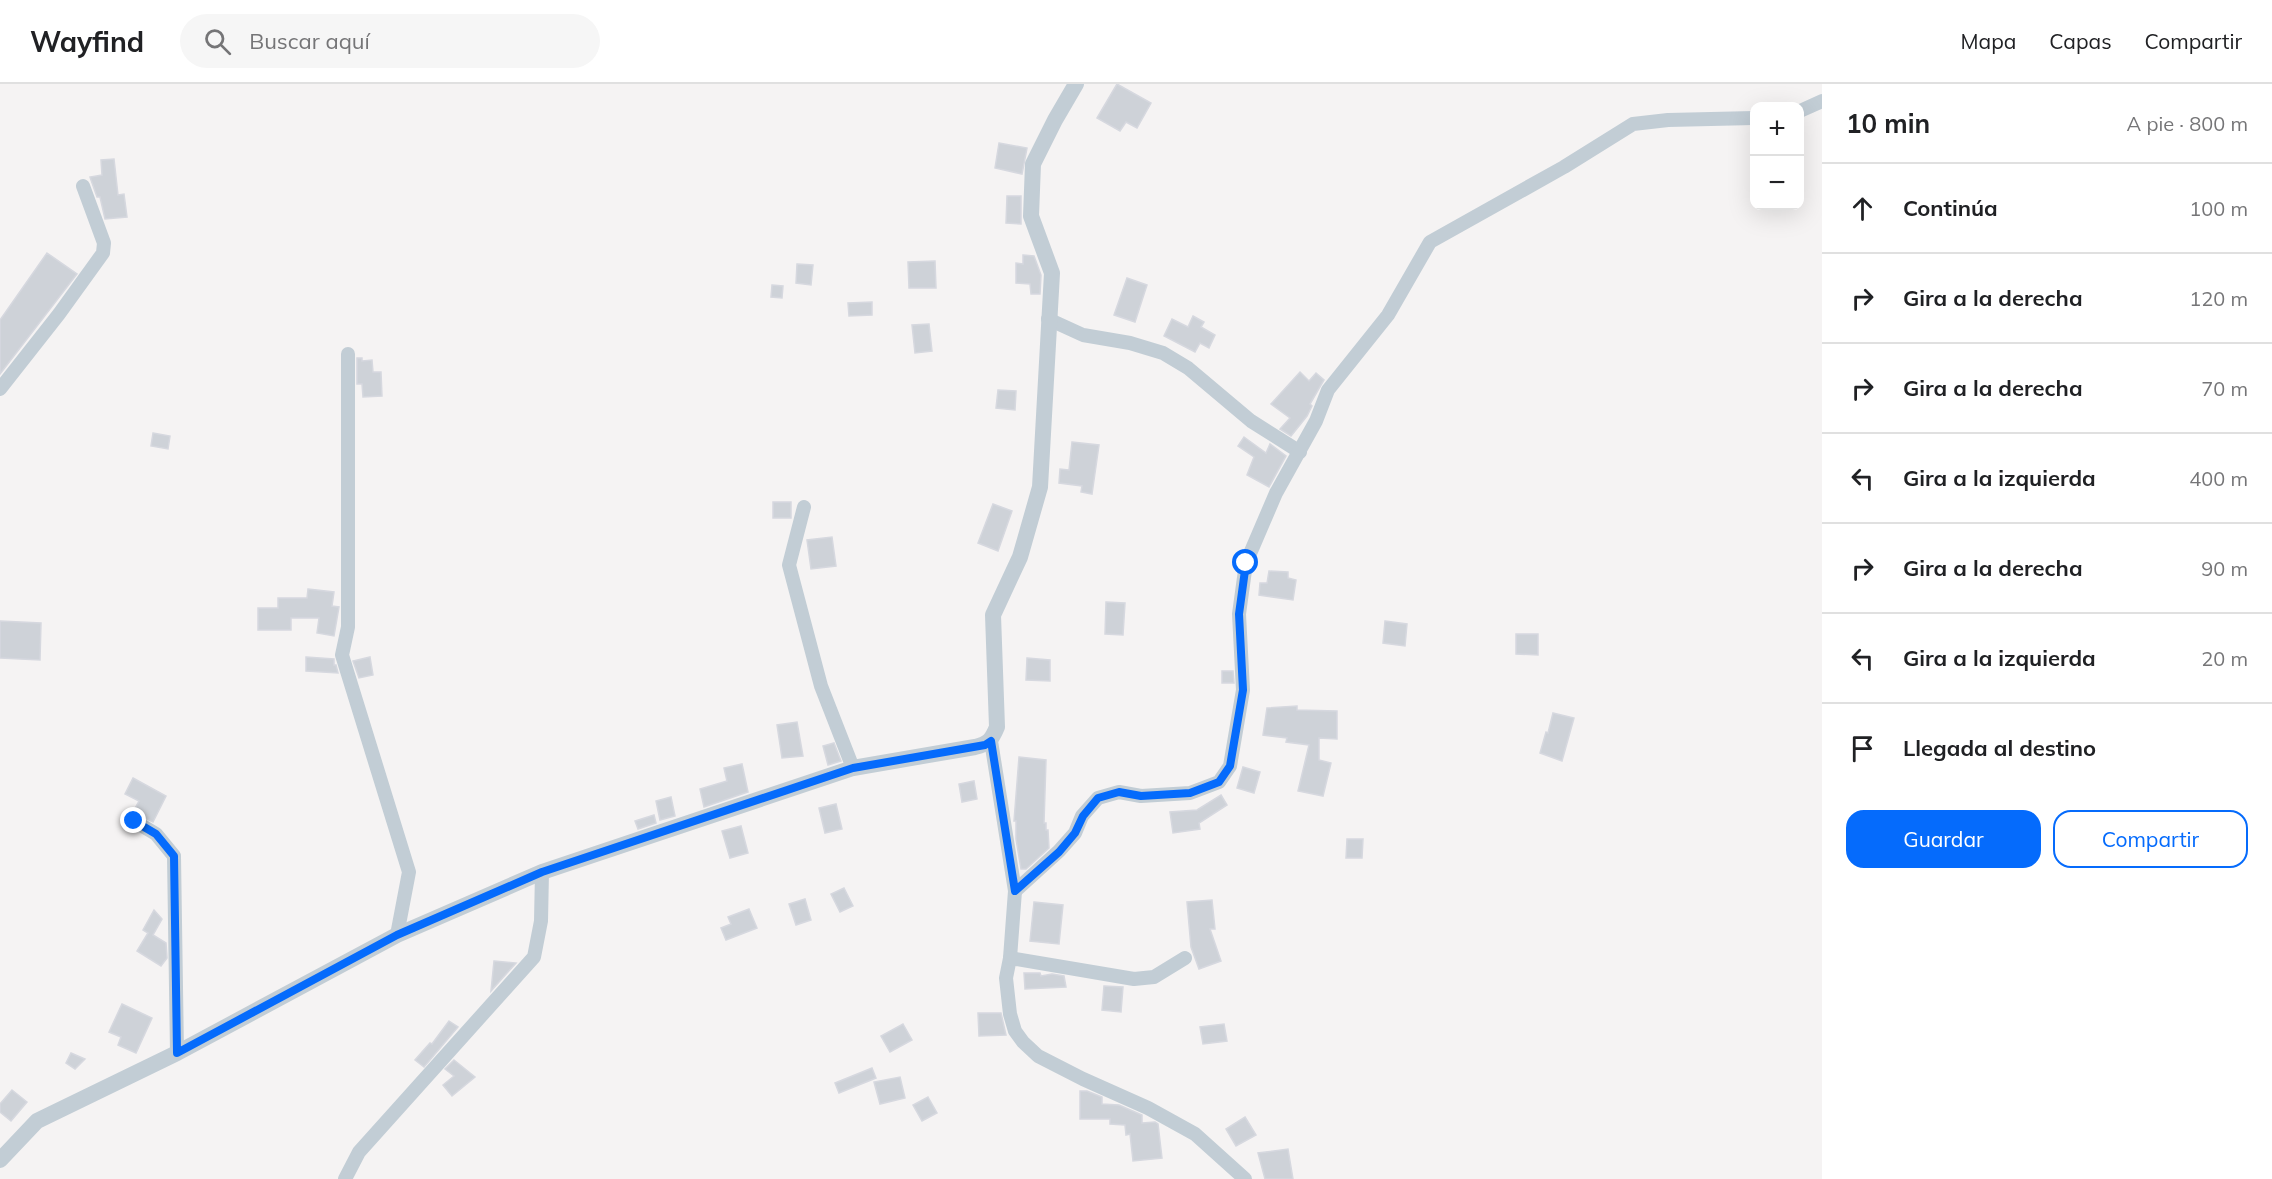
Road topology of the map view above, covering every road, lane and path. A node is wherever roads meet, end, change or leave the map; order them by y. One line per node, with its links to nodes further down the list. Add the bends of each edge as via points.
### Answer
1 (1076, 84): 6 (street, via 1032,164 1031,216 1052,273)
2 (1822, 101): 3 (street)
3 (1804, 109)
4 (1750, 118): 9 (street, via 1632,124 1430,242 1388,315 1328,390)
5 (83, 186): 8 (street, via 104,243 103,253)
6 (1048, 319): 9 (street, via 1083,335 1163,353 1188,368 1251,421); 11 (street, via 1040,487 1020,557 993,615 997,727)
7 (348, 354): 16 (street, via 348,627 342,655 410,872)
8 (0, 389)
9 (1300, 452): 15 (street, via 1276,493 1246,563 1239,614 1243,690 1230,766 1219,782 1190,793 1141,796 1119,792 1098,798 1059,852)
10 (804, 507): 12 (street, via 789,564 821,686)
11 (991, 741): 12 (street); 15 (street)
12 (853, 768): 14 (street)
13 (134, 821): 19 (street, via 156,834 174,856)
14 (542, 872): 16 (street); 21 (street, via 541,921 534,957 359,1152)
15 (1015, 891): 17 (street)
16 (397, 935): 19 (street)
17 (1010, 958): 18 (street, via 1134,979 1154,977); 22 (street, via 1006,978 1010,1014 1023,1042 1038,1056 1195,1134)
18 (1185, 958)
19 (177, 1053): 20 (street, via 37,1121)
20 (0, 1160)
21 (345, 1179)
22 (1245, 1179)

